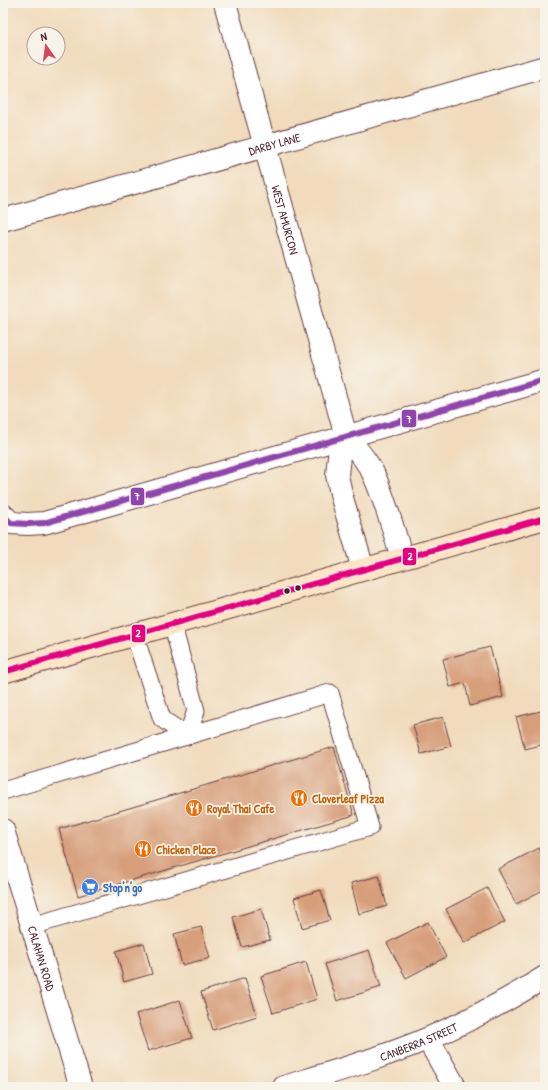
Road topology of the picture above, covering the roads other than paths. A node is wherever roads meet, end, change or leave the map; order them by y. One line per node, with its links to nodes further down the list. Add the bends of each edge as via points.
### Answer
1 (225, 3): 3 (street, WEST AMURCON)
2 (545, 67): 3 (street, DARBY LANE)
3 (264, 145): 4 (street, DARBY LANE); 6 (street, WEST AMURCON)
4 (3, 220)
5 (545, 380): 6 (street)
6 (346, 436): 8 (street, via 44,523 28,524); 9 (street, WEST AMURCON, via 371,470); 10 (street, via 339,456 337,475)
7 (545, 518): 9 (main road)
8 (7, 519)
9 (402, 558): 10 (main road)
10 (363, 569): 11 (main road)
11 (172, 624): 12 (main road); 14 (lane, via 196,711)
12 (134, 634): 13 (main road); 14 (lane, via 162,719)
13 (3, 672)
14 (187, 736): 15 (lane); 17 (lane, via 330,693 370,827)
15 (3, 791)
16 (3, 830): 17 (street, CALAHAN ROAD)
17 (32, 926): 20 (street, CALAHAN ROAD)
18 (545, 977): 19 (street, CANBERRA STREET, via 479,1015)
19 (428, 1038): 21 (street, CANBERRA STREET, via 363,1063); 22 (street)
20 (81, 1087)
21 (284, 1087)
22 (455, 1087)

